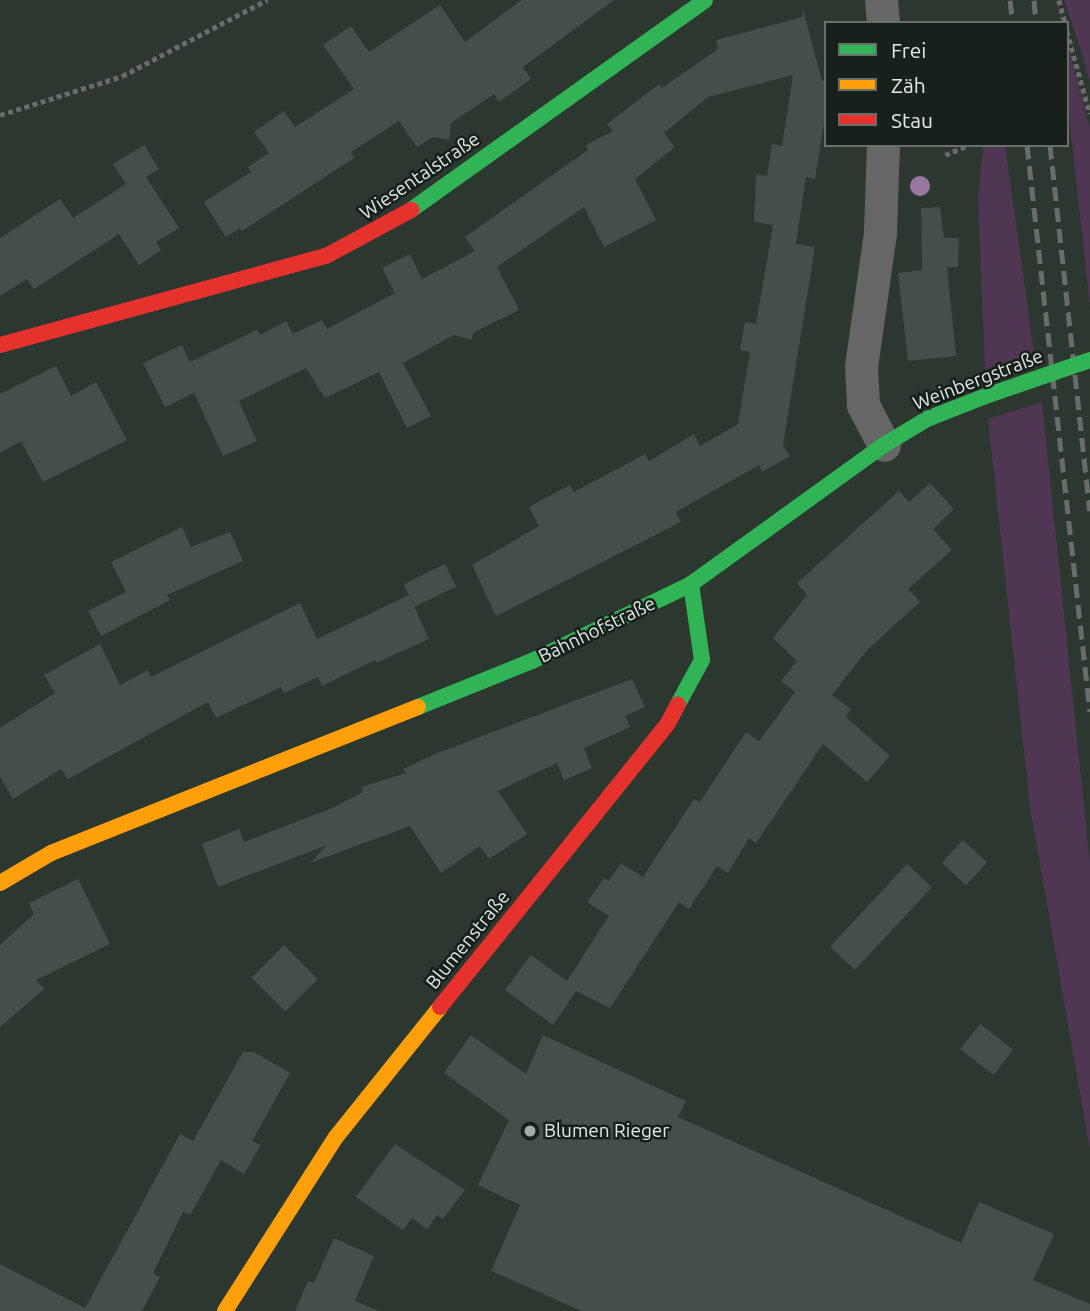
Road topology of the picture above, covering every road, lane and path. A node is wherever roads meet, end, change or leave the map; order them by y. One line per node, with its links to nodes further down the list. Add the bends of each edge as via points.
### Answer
1 (267, 0): 9 (path, via 121,76)
2 (705, 0): 13 (street, Wiesentalstraße, via 423,203 371,235 326,256)
3 (881, 0): 5 (street)
4 (1059, 0): 6 (path)
5 (883, 21)
6 (1064, 21)
7 (1069, 38): 8 (path)
8 (1090, 114)
9 (0, 116)
10 (883, 147): 15 (street, via 880,233 861,366 863,405)
11 (963, 147): 12 (path)
12 (945, 155)
13 (0, 345)
14 (1090, 360): 15 (street, Weinbergstraße, bridge, via 927,419)
15 (884, 445): 16 (street, Bahnhofstraße)
16 (691, 584): 17 (street, Bahnhofstraße, via 532,661 178,799 51,853); 18 (street, Blumenstraße, via 702,660 668,723 336,1137)
17 (0, 883)
18 (225, 1311)

